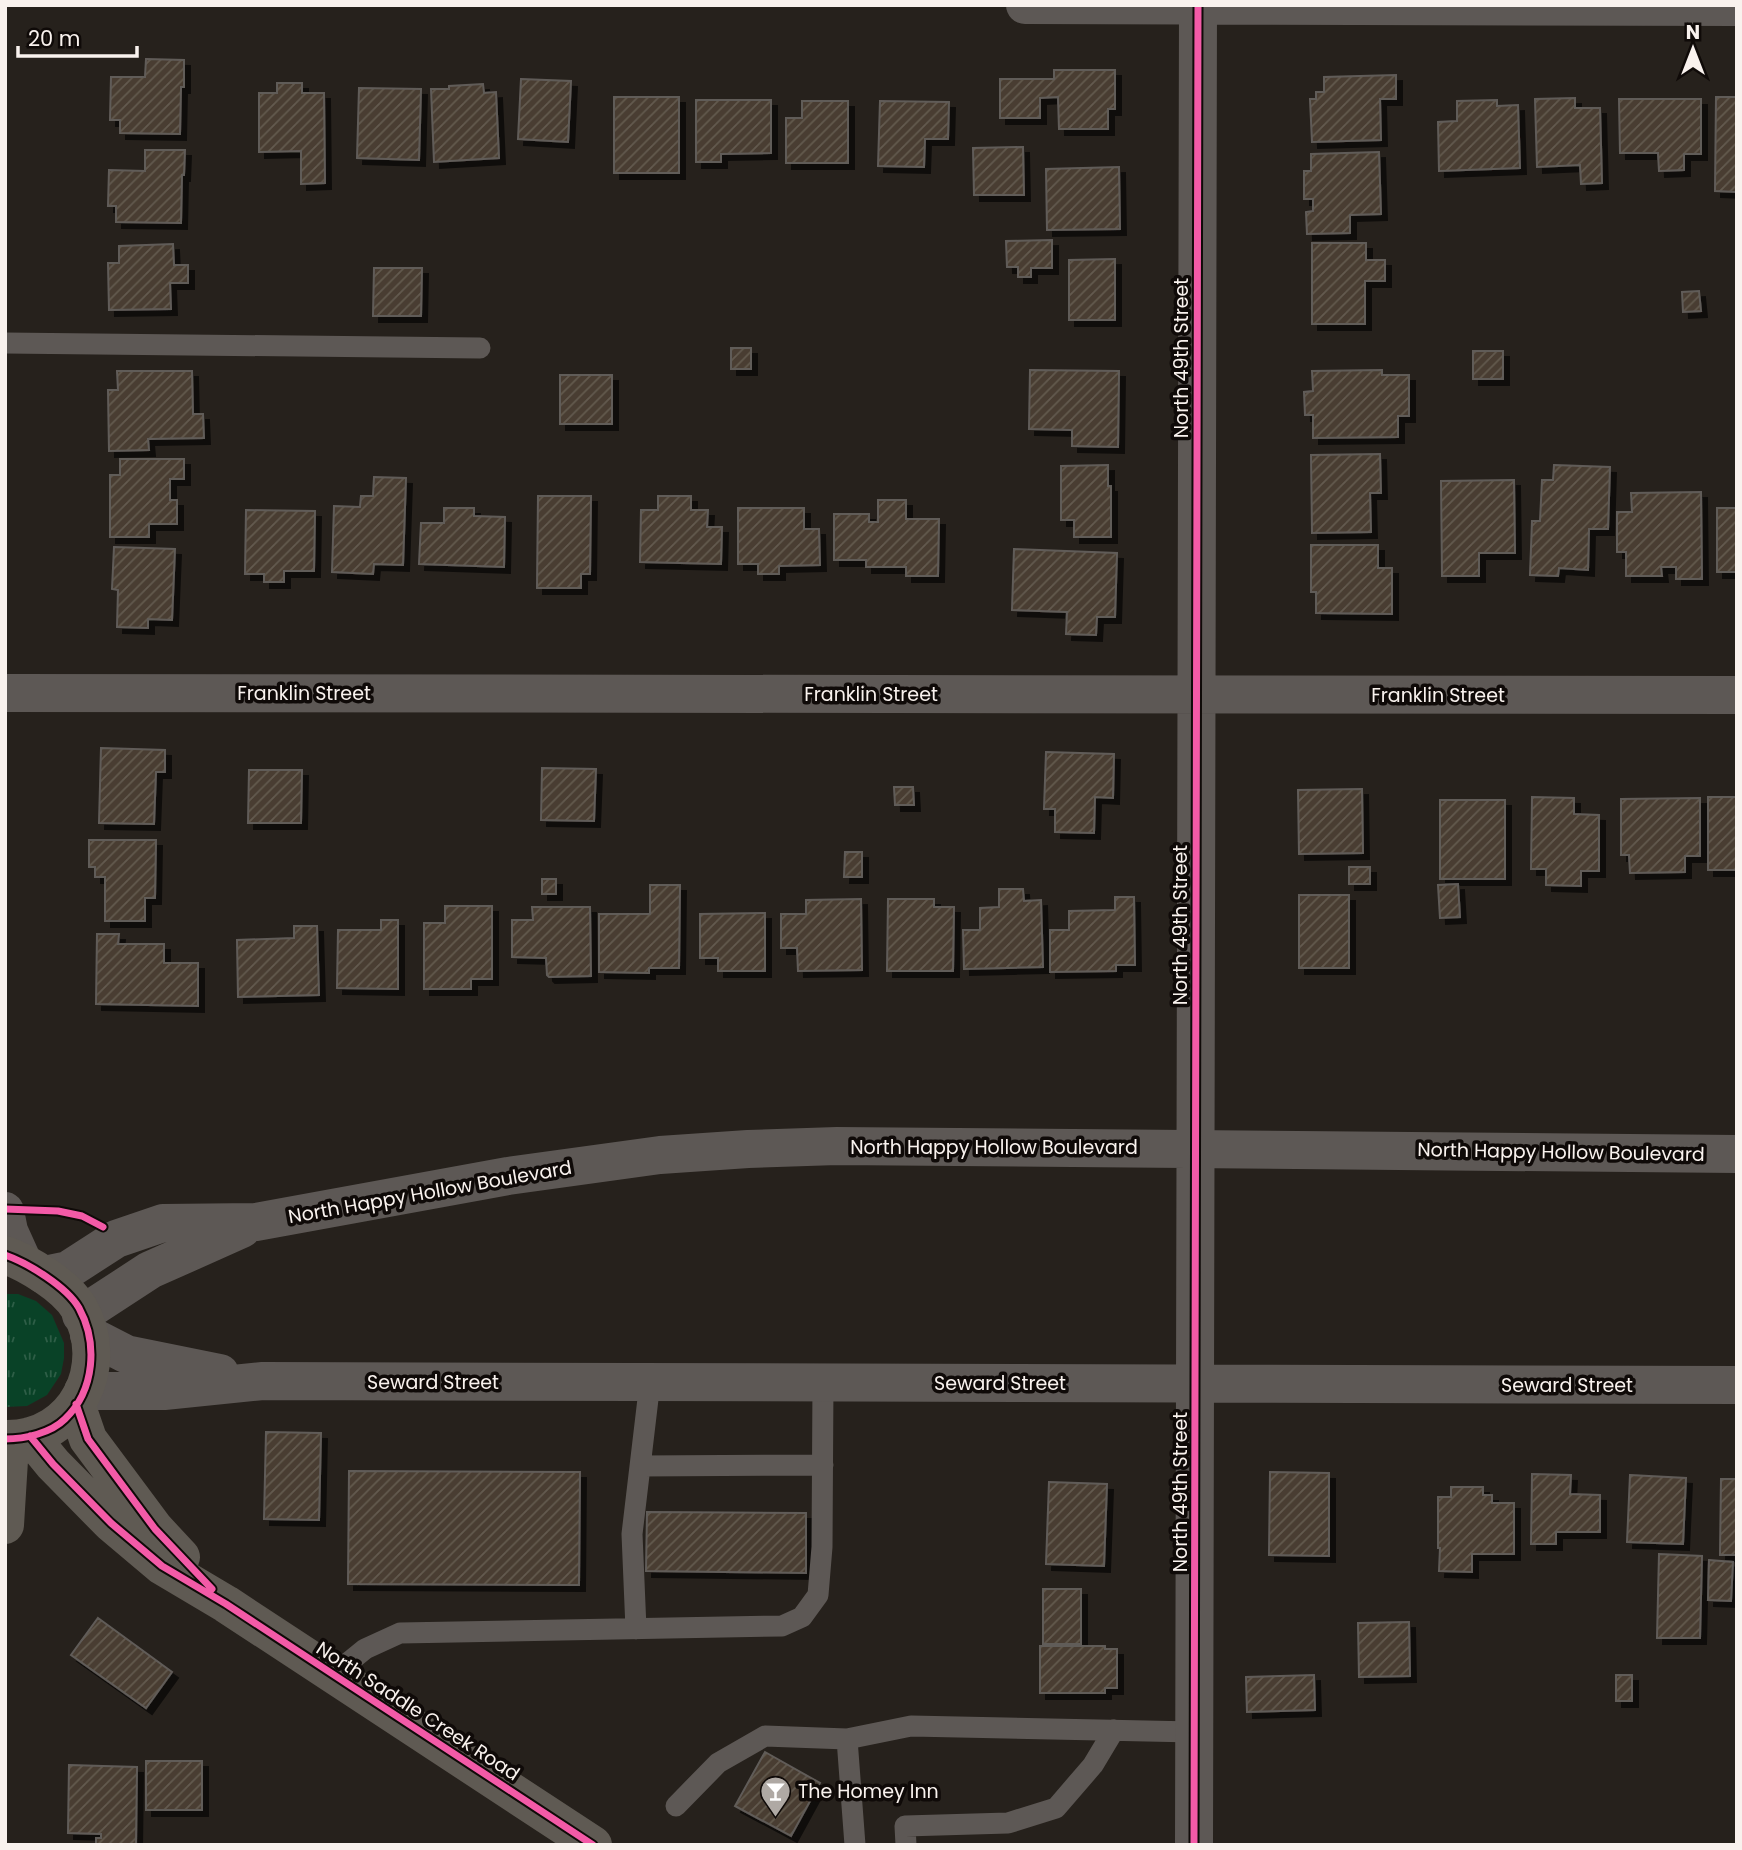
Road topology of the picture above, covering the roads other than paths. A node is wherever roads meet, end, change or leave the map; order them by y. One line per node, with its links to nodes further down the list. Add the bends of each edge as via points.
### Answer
1 (1025, 5): 2 (street)
2 (1198, 6): 3 (street); 7 (street, North 49th Street)
3 (1737, 7)
4 (5, 343): 5 (lane)
5 (480, 348)
6 (5, 693): 7 (street, Franklin Street)
7 (1196, 695): 8 (street, Franklin Street); 9 (street, North 49th Street)
8 (1737, 695)
9 (1196, 1148): 10 (street, North Happy Hollow Boulevard); 12 (street, North Happy Hollow Boulevard, via 837,1146 672,1154 508,1177); 18 (street, North 49th Street)
10 (1737, 1154)
11 (5, 1211): 13 (street)
12 (257, 1222): 13 (street, North Happy Hollow Boulevard, via 163,1223 116,1239 68,1270); 14 (street, North Happy Hollow Boulevard, via 150,1270)
13 (24, 1264): 14 (main road, via 65,1293 78,1307)
14 (85, 1325): 15 (street, Seward Street, via 126,1354); 20 (main road, via 92,1353)
15 (263, 1381): 16 (street, Seward Street); 20 (street, Seward Street)
16 (650, 1382): 17 (street, Seward Street); 23 (lane)
17 (822, 1382): 18 (street, Seward Street); 22 (lane)
18 (1196, 1384): 19 (street, Seward Street); 29 (street, North 49th Street)
19 (1737, 1385)
20 (80, 1397): 21 (main road, via 65,1419 45,1431); 25 (main road, North Saddle Creek Road, via 88,1439 148,1519)
21 (18, 1438): 24 (main road, via 9,1460); 25 (main road, North Saddle Creek Road, via 162,1566)
22 (822, 1465): 23 (lane); 26 (lane, via 818,1595 802,1617 782,1626)
23 (641, 1466): 26 (lane, via 632,1534)
24 (5, 1525)
25 (226, 1604): 27 (main road, North Saddle Creek Road)
26 (636, 1629): 27 (lane, via 400,1633 365,1649)
27 (333, 1675): 32 (main road, North Saddle Creek Road)
28 (1114, 1730): 29 (lane); 30 (lane, via 911,1726); 35 (lane, via 1093,1765 1056,1808 1008,1823 905,1826)
29 (1194, 1732): 36 (street, North 49th Street)
30 (847, 1739): 31 (lane, via 765,1736 718,1763); 34 (lane)
31 (676, 1806)
32 (553, 1833): 33 (main road, North Saddle Creek Road)
33 (593, 1845)
34 (855, 1845)
35 (906, 1845)
36 (1194, 1845)

